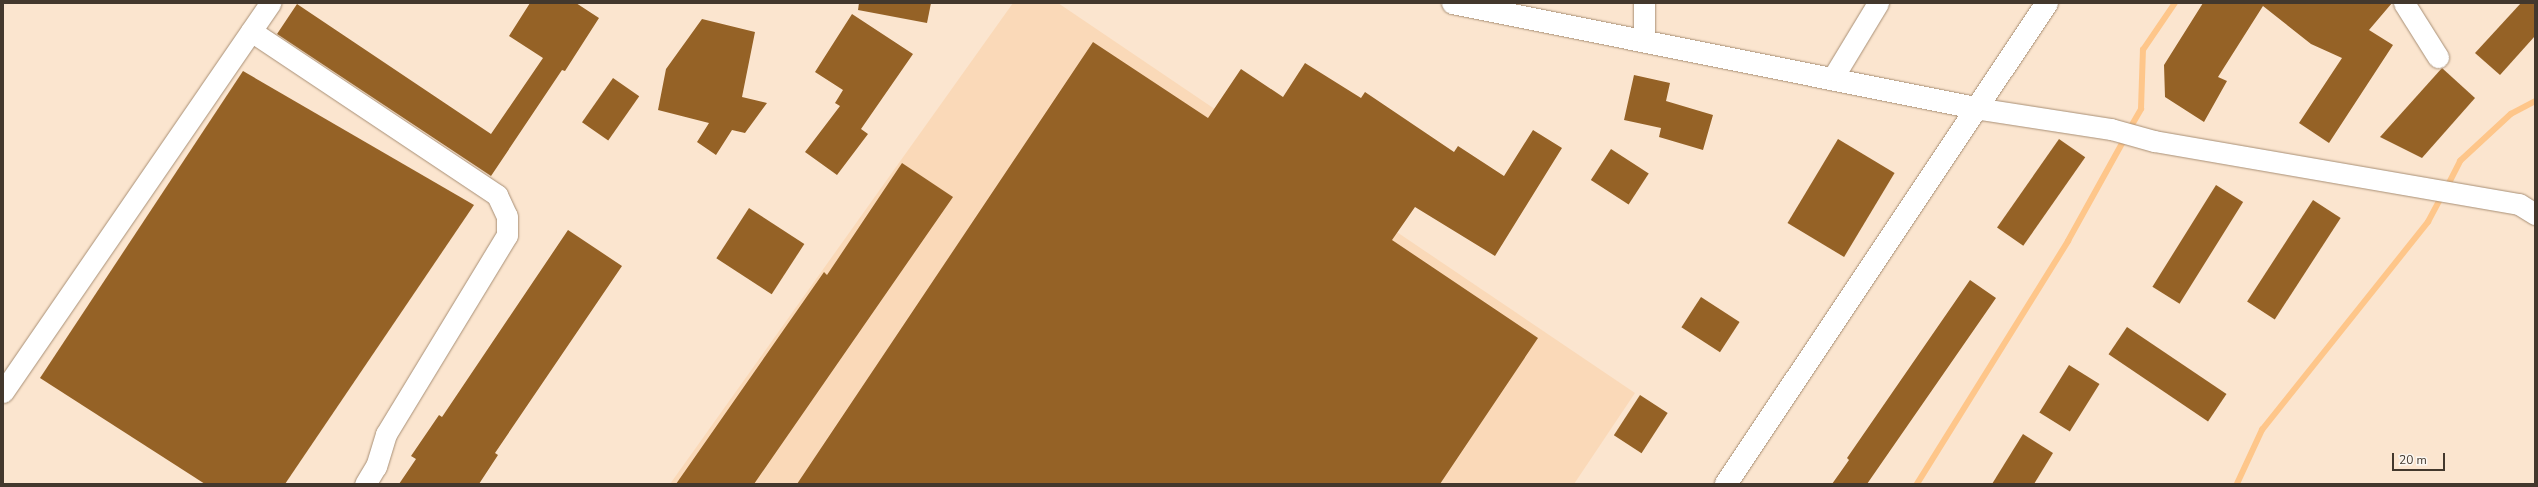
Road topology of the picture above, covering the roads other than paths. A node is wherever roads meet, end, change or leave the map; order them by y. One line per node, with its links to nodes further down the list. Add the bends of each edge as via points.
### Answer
1 (270, 3): 7 (street)
2 (1452, 3): 8 (main road)
3 (1644, 3): 8 (street)
4 (1878, 3): 10 (street)
5 (2047, 3): 11 (main road)
6 (2404, 3): 9 (street)
7 (251, 31): 13 (street); 14 (street, via 497,195 507,216 507,235 386,434 376,466)
8 (1644, 42): 10 (main road)
9 (2438, 57)
10 (1832, 79): 11 (main road)
11 (1975, 108): 12 (street, via 2519,204); 15 (main road)
12 (2535, 214)
13 (3, 392)
14 (365, 484)
15 (1726, 484)

